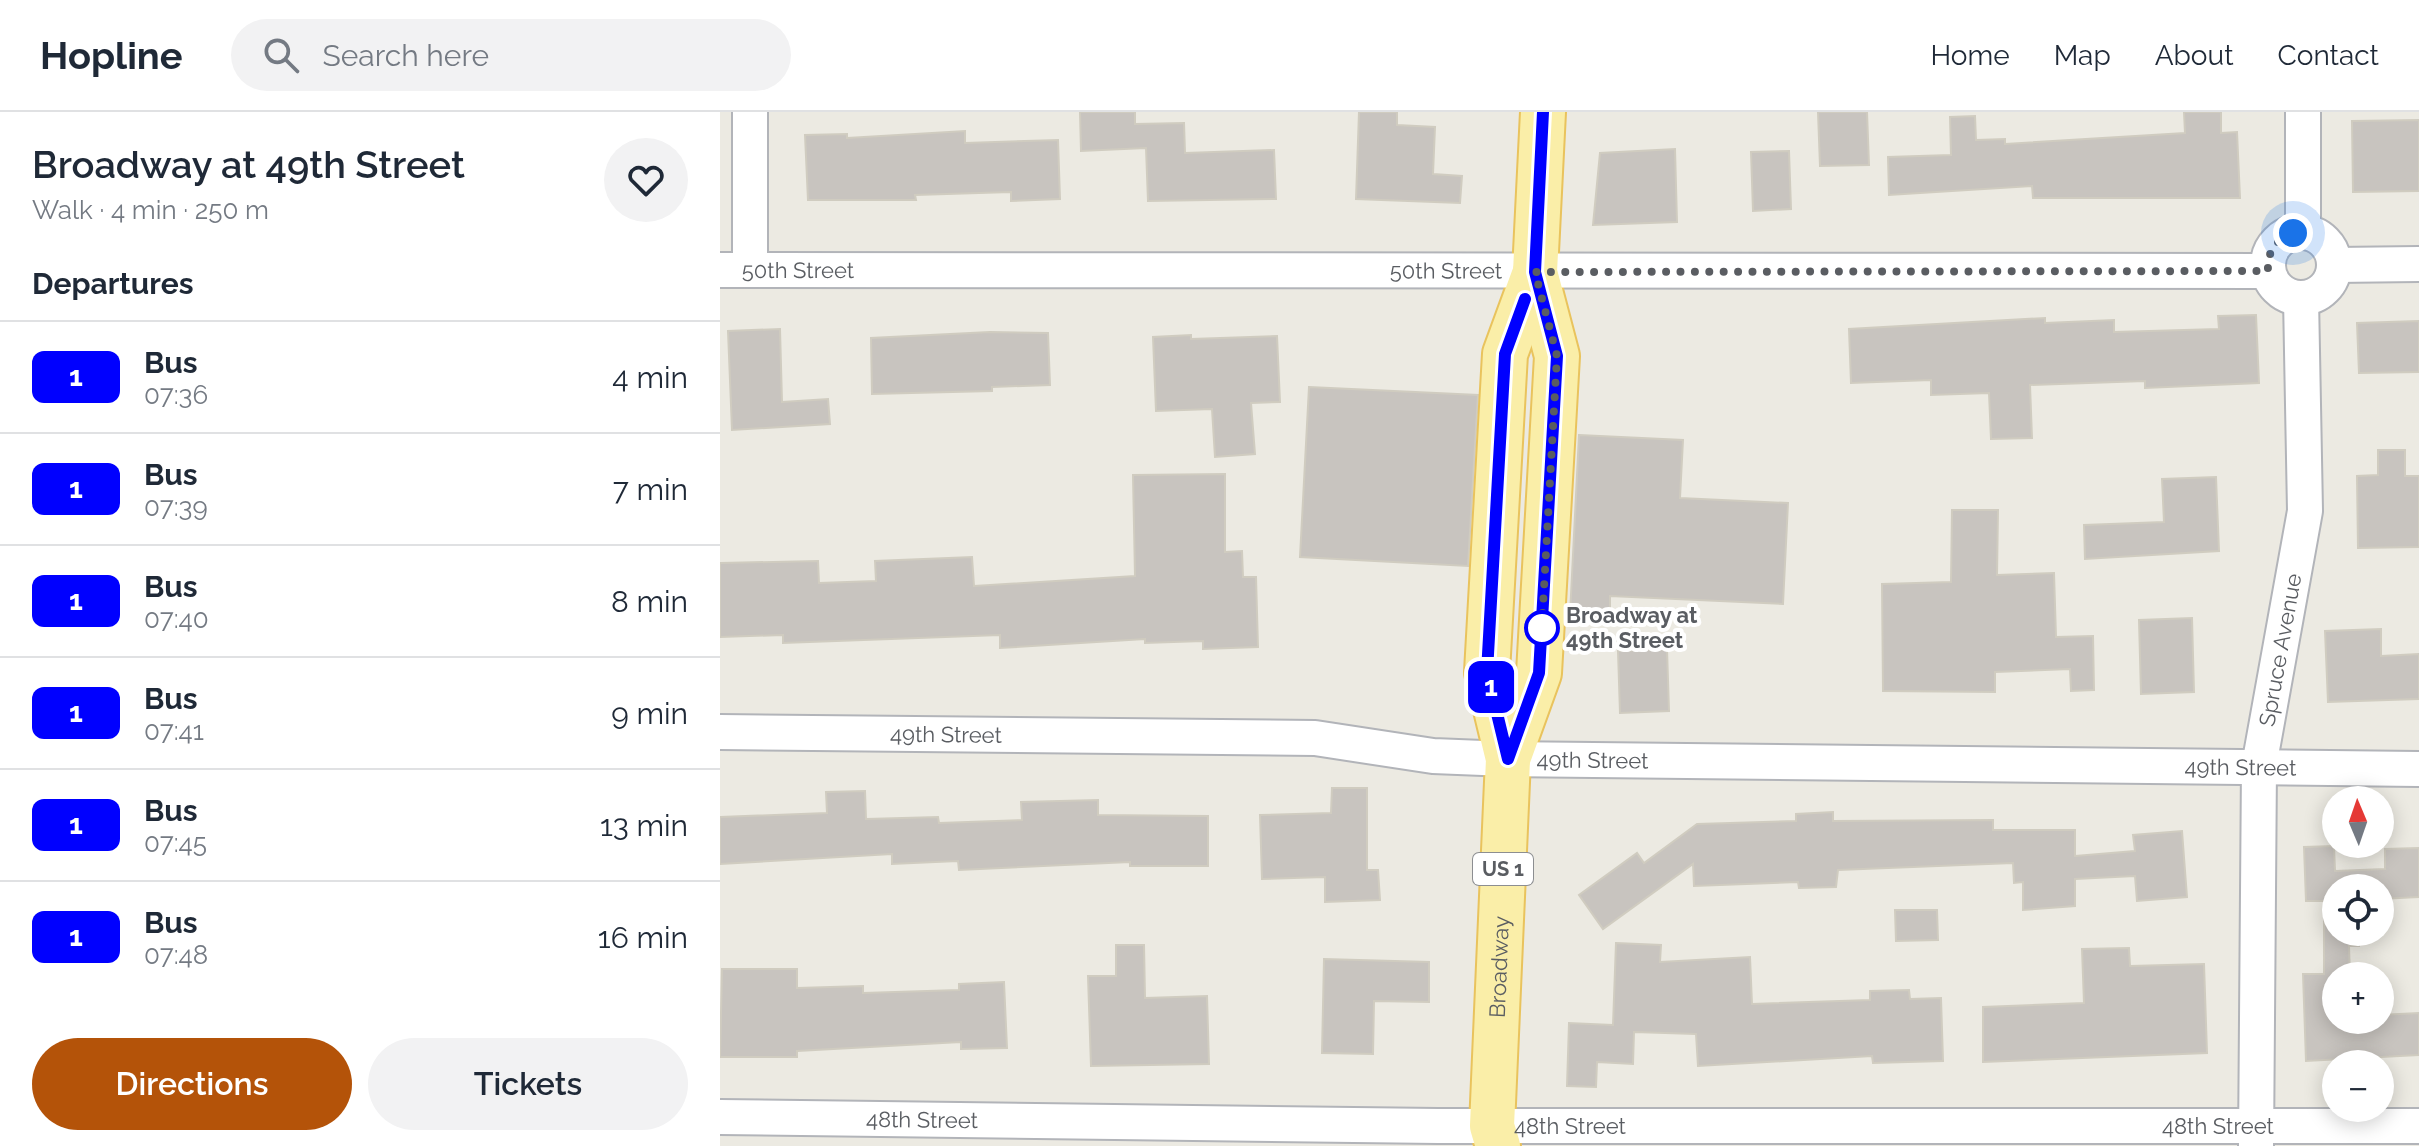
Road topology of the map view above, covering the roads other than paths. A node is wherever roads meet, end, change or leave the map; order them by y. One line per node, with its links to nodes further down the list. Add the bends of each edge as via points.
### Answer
1 (750, 112): 7 (street)
2 (1543, 112): 9 (main road, Broadway / US 1)
3 (2303, 112): 4 (street)
4 (2303, 232): 6 (street, via 2329,246); 8 (street, via 2276,243)
5 (2419, 264): 6 (street)
6 (2335, 265): 10 (street, via 2321,292)
7 (735, 270): 9 (street, 50th Street)
8 (2268, 271): 9 (street, 50th Street); 10 (street, via 2280,291)
9 (1535, 272): 12 (main road, Broadway / US 1, via 1557,356 1539,673)
10 (2301, 298): 13 (street, Spruce Avenue, via 2305,511)
11 (720, 732): 12 (street, 49th Street, via 1315,738 1433,756)
12 (1508, 759): 13 (street, 49th Street); 18 (main road, Broadway / US 1)
13 (2259, 766): 14 (street, 49th Street); 17 (street, Spruce Avenue)
14 (2419, 769)
15 (720, 1117): 18 (street, 48th Street)
16 (2419, 1126): 17 (street, 48th Street)
17 (2256, 1135): 18 (street, 48th Street)
18 (1491, 1139)

